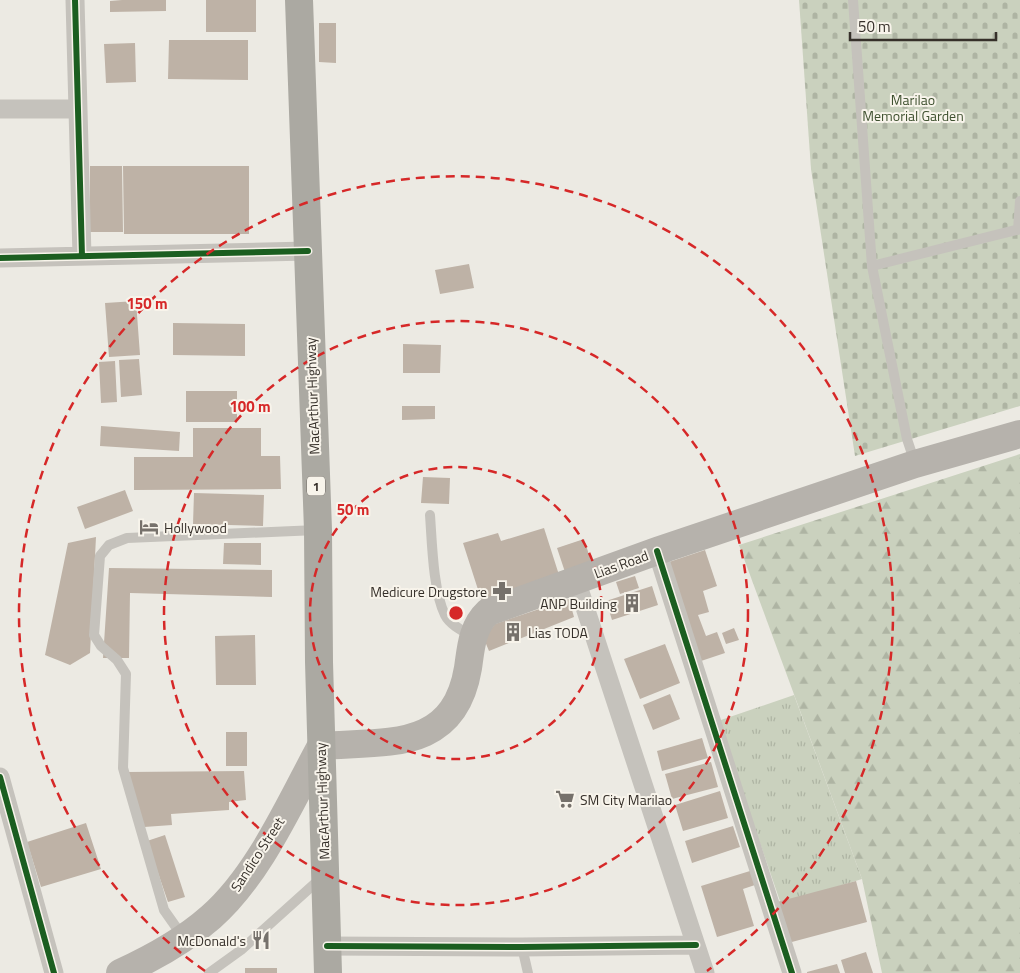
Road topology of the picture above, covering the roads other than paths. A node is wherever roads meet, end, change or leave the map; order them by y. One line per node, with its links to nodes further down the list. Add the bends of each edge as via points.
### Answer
1 (75, 0): 5 (street)
2 (299, 0): 8 (highway, MacArthur Highway / 1)
3 (853, 0): 11 (lane)
4 (0, 109): 5 (street)
5 (77, 109): 9 (street)
6 (1020, 201): 7 (lane)
7 (1019, 230): 11 (lane)
8 (308, 251): 9 (street); 15 (highway, MacArthur Highway / 1)
9 (82, 256): 10 (street)
10 (0, 258)
11 (872, 266): 13 (lane, via 907,439)
12 (1020, 434): 13 (main road, Lias Road)
13 (915, 464): 16 (main road, Lias Road)
14 (430, 515): 18 (lane, via 436,575 445,616 456,627)
15 (318, 530): 19 (highway, MacArthur Highway / 1); 22 (lane, via 127,538 108,545 100,556 94,635 126,674 123,768 164,910)
16 (657, 551): 17 (main road, Lias Road); 32 (street)
17 (576, 580): 18 (main road, Lias Road, via 495,608 483,617); 23 (street)
18 (473, 636): 19 (main road, Lias Road, via 464,689 452,710 435,728 421,736 402,740)
19 (321, 746): 21 (highway, MacArthur Highway / 1); 22 (main road, Sandico Street, via 249,872 212,917)
20 (0, 777): 26 (street)
21 (325, 875): 24 (highway, MacArthur Highway / 1); 28 (lane, via 241,950)
22 (183, 937): 27 (main road, Sandico Street, via 156,957)
23 (696, 945): 25 (street); 31 (street)
24 (327, 946): 25 (street); 29 (highway, MacArthur Highway / 1)
25 (522, 948): 30 (lane)
26 (54, 973)
27 (120, 973)
28 (209, 973)
29 (328, 973)
30 (528, 973)
31 (705, 973)
32 (792, 973)

